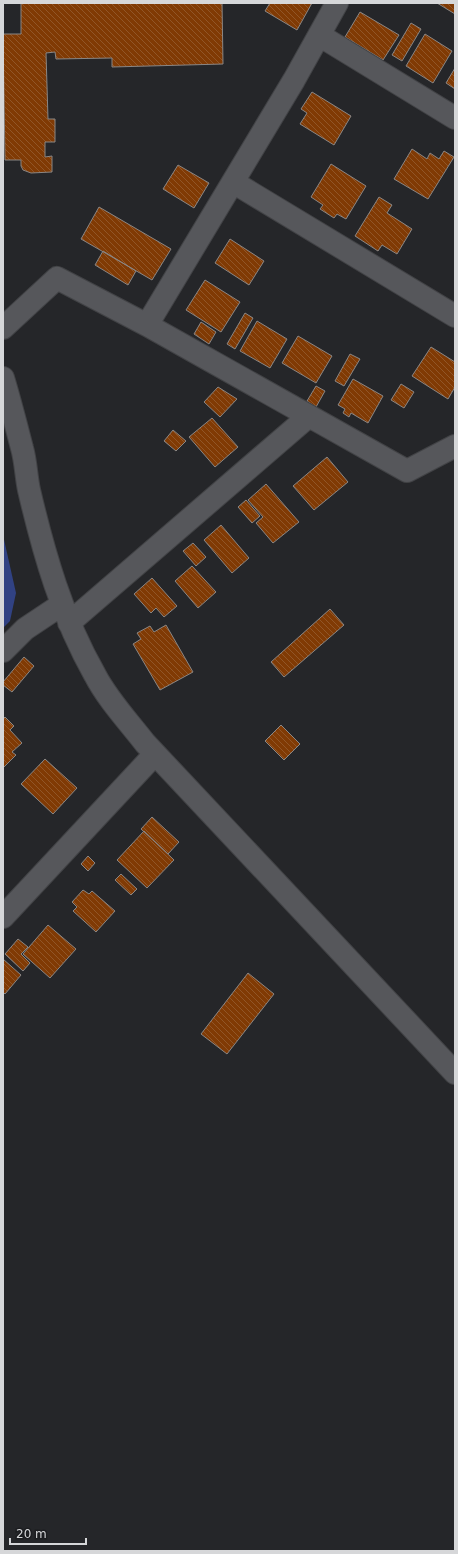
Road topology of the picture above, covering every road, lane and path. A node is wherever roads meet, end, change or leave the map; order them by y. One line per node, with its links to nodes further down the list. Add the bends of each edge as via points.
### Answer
1 (338, 3): 2 (street)
2 (319, 35): 3 (street); 4 (street)
3 (455, 118)
4 (233, 182): 5 (street); 6 (street)
5 (455, 316)
6 (147, 325): 7 (street, via 57,278); 9 (street)
7 (3, 328)
8 (3, 378): 11 (street, via 23,449 38,525)
9 (309, 416): 10 (street, via 407,471); 11 (street)
10 (455, 446)
11 (65, 614): 12 (street, via 25,629); 13 (street, via 95,676 119,711)
12 (3, 651)
13 (155, 754): 14 (street); 15 (street)
14 (3, 917)
15 (455, 1073)

